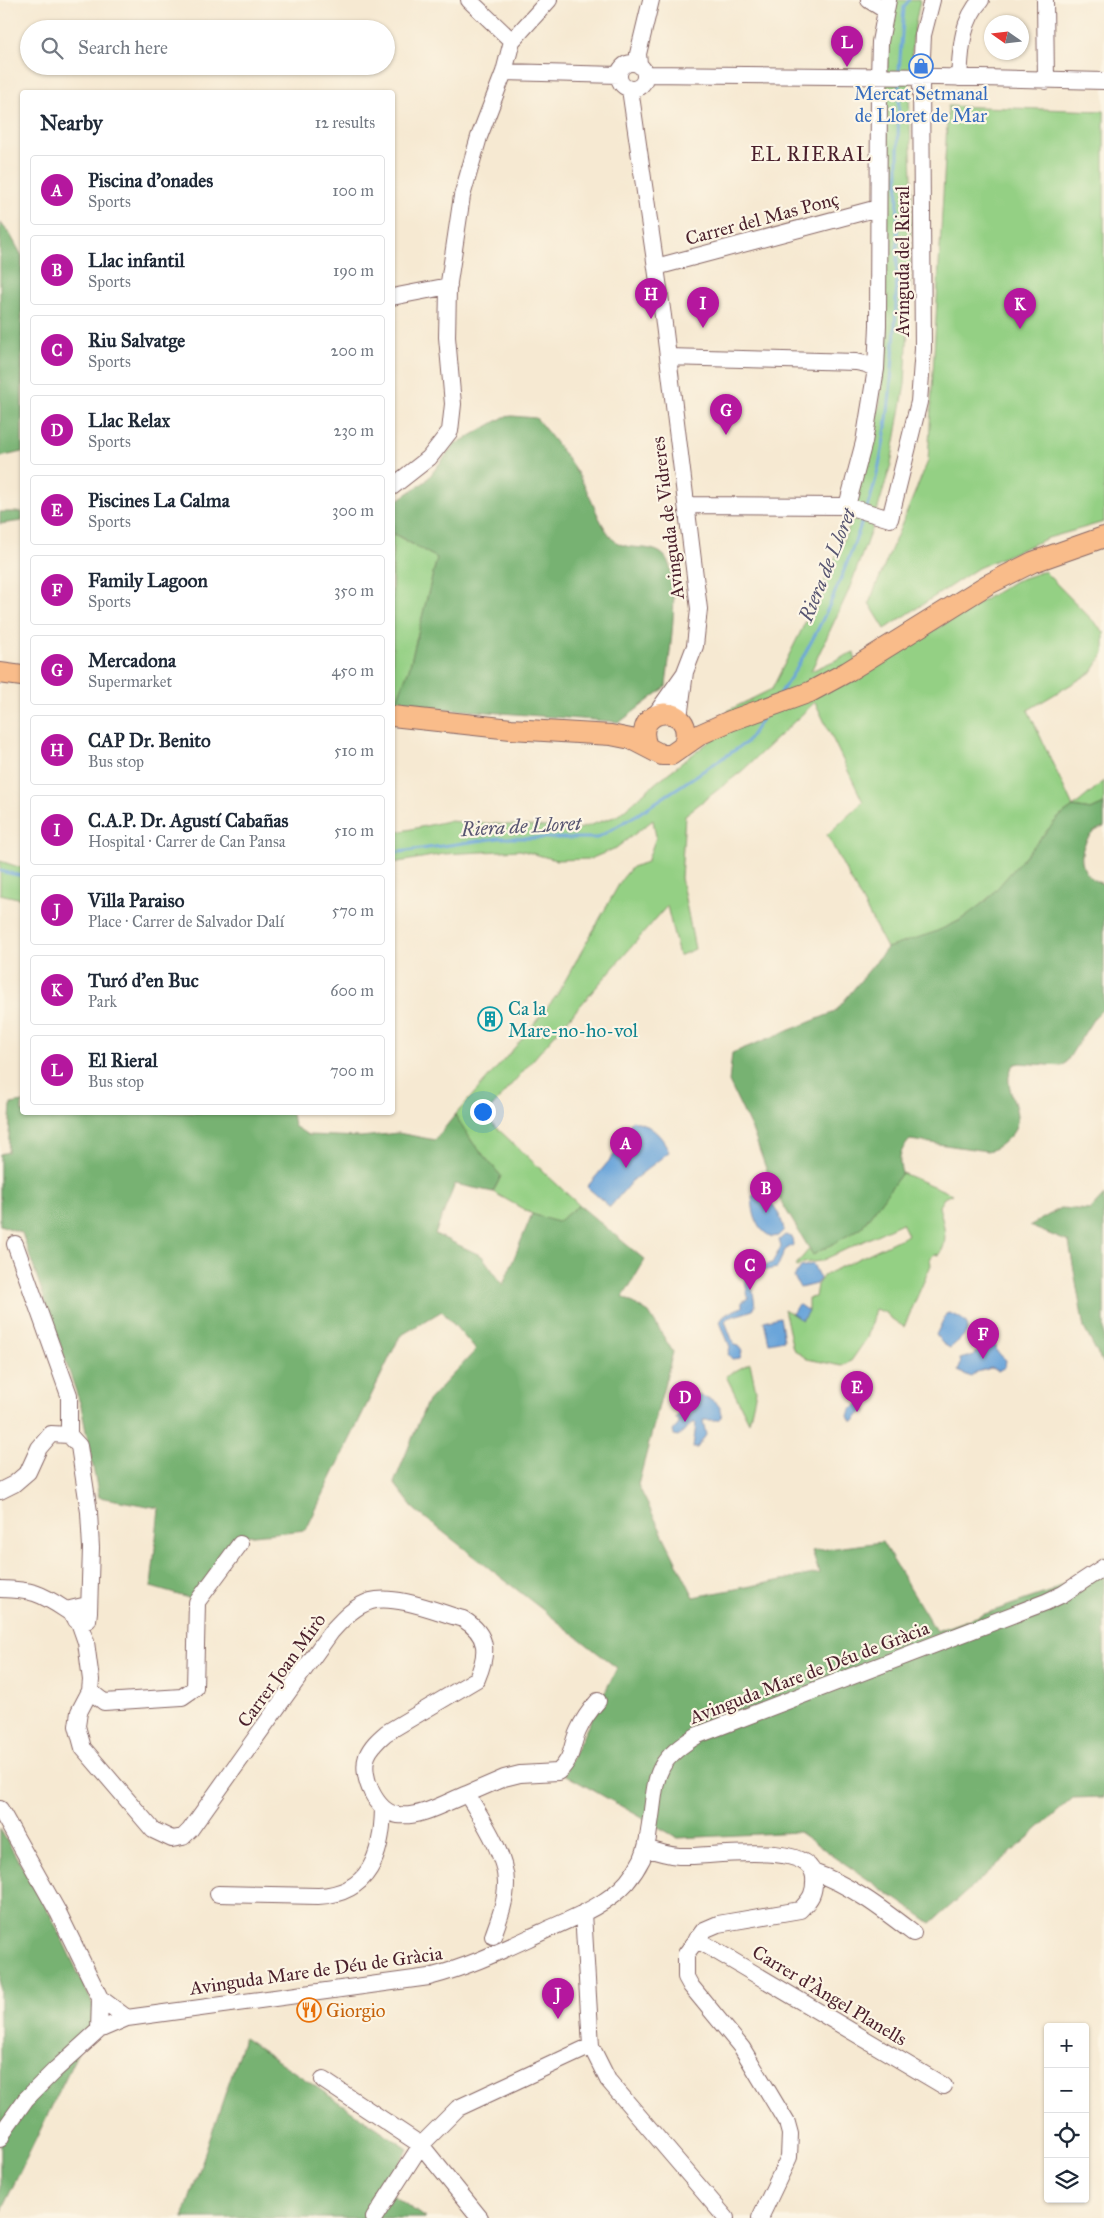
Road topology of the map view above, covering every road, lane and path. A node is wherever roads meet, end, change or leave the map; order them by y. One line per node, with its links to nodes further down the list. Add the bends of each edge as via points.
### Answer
1 (469, 0): 10 (street)
2 (549, 0): 10 (street)
3 (642, 0): 11 (street)
4 (651, 0): 11 (street)
5 (869, 0): 9 (street)
6 (932, 0): 14 (street, Avinguda del Rieral)
7 (981, 0): 15 (street, via 967,22)
8 (1045, 0): 16 (street)
9 (887, 5): 13 (street, Avinguda del Rieral, via 880,42)
10 (512, 41): 12 (street)
11 (632, 69): 12 (street); 13 (street); 19 (street, Avinguda de Vidreres, via 623,85 630,89)
12 (504, 72): 20 (street, via 479,137 462,196)
13 (882, 77): 14 (street); 18 (street, Avinguda del Rieral)
14 (916, 77): 15 (street); 26 (street, Avinguda del Rieral, via 922,349 919,402 883,517)
15 (959, 78): 16 (street)
16 (1046, 81): 17 (street)
17 (1104, 81)
18 (878, 208): 19 (street, Carrer del Mas Ponç); 23 (street, Avinguda del Rieral)
19 (656, 267): 22 (street, Avinguda de Vidreres)
20 (449, 286): 21 (street); 24 (street, via 447,337 453,404 450,431 429,458)
21 (395, 296)
22 (668, 357): 23 (street, via 856,362); 25 (street, Avinguda de Vidreres)
23 (876, 369): 26 (street, Avinguda del Rieral)
24 (395, 485)
25 (686, 505): 26 (street); 28 (street, Avinguda de Vidreres, via 699,609 695,646)
26 (850, 507)
27 (1104, 537): 34 (main road, via 1033,562 987,585 810,692)
28 (685, 672): 32 (street, Avinguda de Vidreres); 33 (street, Avinguda de Vidreres)
29 (0, 673): 30 (main road)
30 (20, 676)
31 (395, 716): 35 (main road, via 511,729)
32 (651, 719): 33 (main road, via 668,713); 35 (main road); 37 (main road, via 644,739)
33 (681, 720): 34 (main road); 36 (main road, via 686,729)
34 (730, 721): 36 (main road)
35 (611, 735): 37 (main road)
36 (684, 744): 37 (main road, via 671,755 654,752)
37 (647, 746)
38 (14, 1244): 39 (street, via 70,1395)
39 (69, 1435): 40 (street, via 51,1434 39,1448 28,1472 14,1484); 44 (street, Carrer Joan Mirò, via 79,1446 89,1512)
40 (0, 1490)
41 (240, 1544): 45 (street, via 197,1602 195,1688 182,1697 104,1702)
42 (1104, 1567): 50 (street, Avinguda Mare de Déu de Gràcia, via 1046,1602 698,1735 678,1747 663,1763 655,1780)
43 (0, 1589): 44 (street, via 27,1589)
44 (81, 1611): 45 (street, Carrer Joan Mirò)
45 (90, 1691): 49 (street, Carrer Joan Mirò, via 79,1712 77,1726 83,1748 153,1830 172,1839 183,1837 331,1632 356,1608 371,1601 390,1599 463,1619 481,1635 485,1648 484,1664 478,1679 386,1732 375,1743 367,1756 366,1769 369,1784)
46 (598, 1701): 47 (street, via 588,1712 577,1732 573,1750 558,1772 520,1774)
47 (467, 1794): 49 (street, via 420,1813 396,1815); 55 (street, via 499,1855 506,1882 502,1911)
48 (0, 1809): 59 (street, via 58,1912)
49 (383, 1809): 52 (street, via 383,1836 374,1859 363,1880 348,1890 331,1896)
50 (646, 1848): 51 (street, via 681,1856 770,1852 804,1862); 53 (street, Avinguda Mare de Déu de Gràcia, via 626,1882)
51 (813, 1872): 54 (street, via 836,1880 874,1903); 56 (street, via 815,1889 809,1902 800,1910 718,1924)
52 (218, 1894)
53 (583, 1913): 57 (street, Avinguda Mare de Déu de Gràcia); 62 (street)
54 (913, 1933)
55 (493, 1936): 57 (street); 58 (street)
56 (696, 1938): 64 (street, Carrer d'Àngel Planells); 70 (street, via 686,1954 686,1978 752,2064 787,2123 790,2134 789,2157)
57 (501, 1950): 58 (street, Avinguda Mare de Déu de Gràcia)
58 (482, 1959): 60 (street, Avinguda Mare de Déu de Gràcia, via 429,1977)
59 (100, 1998): 60 (street); 61 (street)
60 (127, 2018): 61 (street, Avinguda Mare de Déu de Gràcia)
61 (99, 2030): 65 (street, via 26,2099)
62 (590, 2046): 66 (street, via 458,2108); 69 (street, via 608,2080)
63 (323, 2080): 66 (street)
64 (944, 2086)
65 (0, 2139)
66 (421, 2145): 67 (street); 68 (street)
67 (374, 2218)
68 (480, 2218)
69 (726, 2218)
70 (760, 2218)

